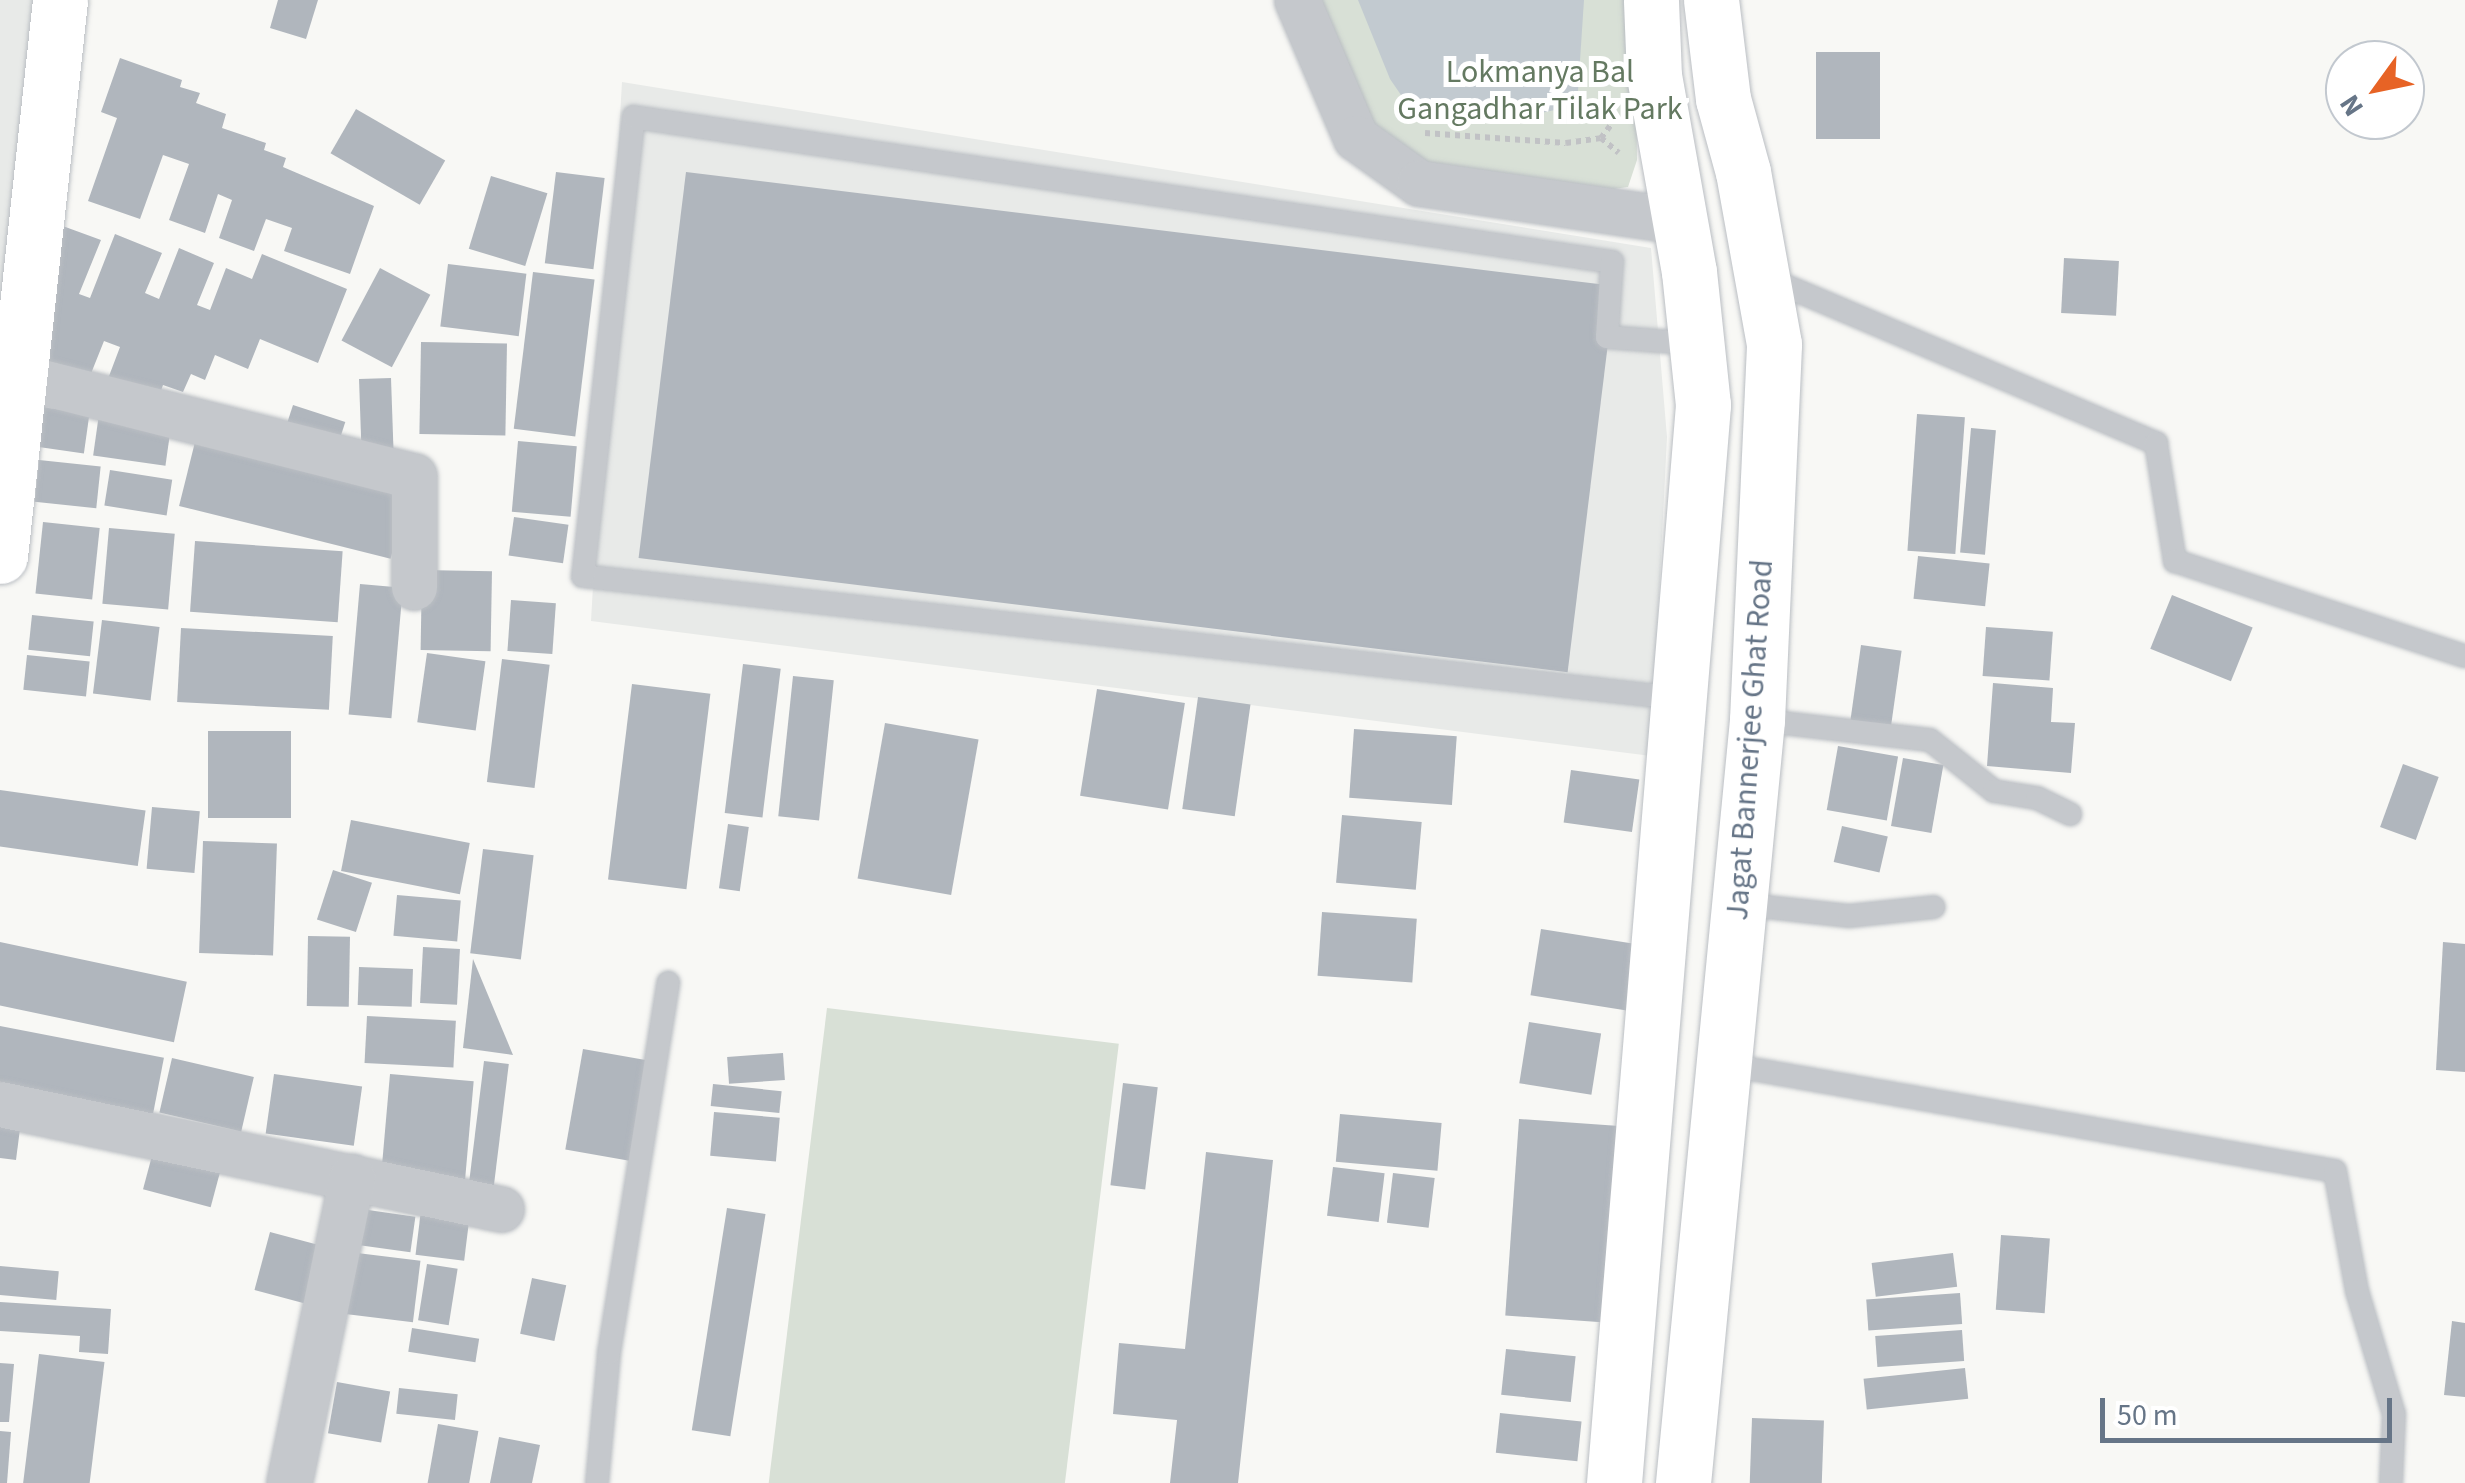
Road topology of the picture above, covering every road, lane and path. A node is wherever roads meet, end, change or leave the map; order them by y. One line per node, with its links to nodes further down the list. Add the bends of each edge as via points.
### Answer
1 (60, 0): 10 (main road)
2 (1296, 0): 7 (street, via 1356,138 1419,182)
3 (1651, 0): 7 (main road, via 1654,76)
4 (1712, 0): 8 (main road, Jagat Bannerjee Ghat Road, via 1724,98)
5 (1621, 111): 6 (path, via 1602,138 1566,144)
6 (1417, 130)
7 (1680, 221): 9 (main road)
8 (1764, 277): 13 (lane, via 2156,442 2175,561); 15 (main road, Jagat Bannerjee Ghat Road, via 1774,344)
9 (1699, 344): 14 (main road, via 1703,405); 14 (lane, via 1607,337 1612,262 634,117 583,576)
10 (18, 376): 11 (main road); 12 (street, via 414,476)
11 (0, 556)
12 (414, 587)
13 (2464, 656)
14 (1676, 698): 26 (main road)
15 (1757, 720): 16 (lane, via 1930,740 1994,790 2036,798); 17 (main road, Jagat Bannerjee Ghat Road)
16 (2070, 814)
17 (1739, 904): 18 (lane, via 1849,916); 20 (main road, Jagat Bannerjee Ghat Road)
18 (1934, 907)
19 (668, 984): 25 (lane, via 609,1353)
20 (1723, 1064): 27 (main road, Jagat Bannerjee Ghat Road); 28 (lane, via 2335,1171 2356,1291 2394,1414)
21 (0, 1104): 22 (street)
22 (352, 1176): 23 (street); 24 (street)
23 (501, 1208)
24 (289, 1483)
25 (597, 1483)
26 (1614, 1483)
27 (1683, 1483)
28 (2391, 1483)

